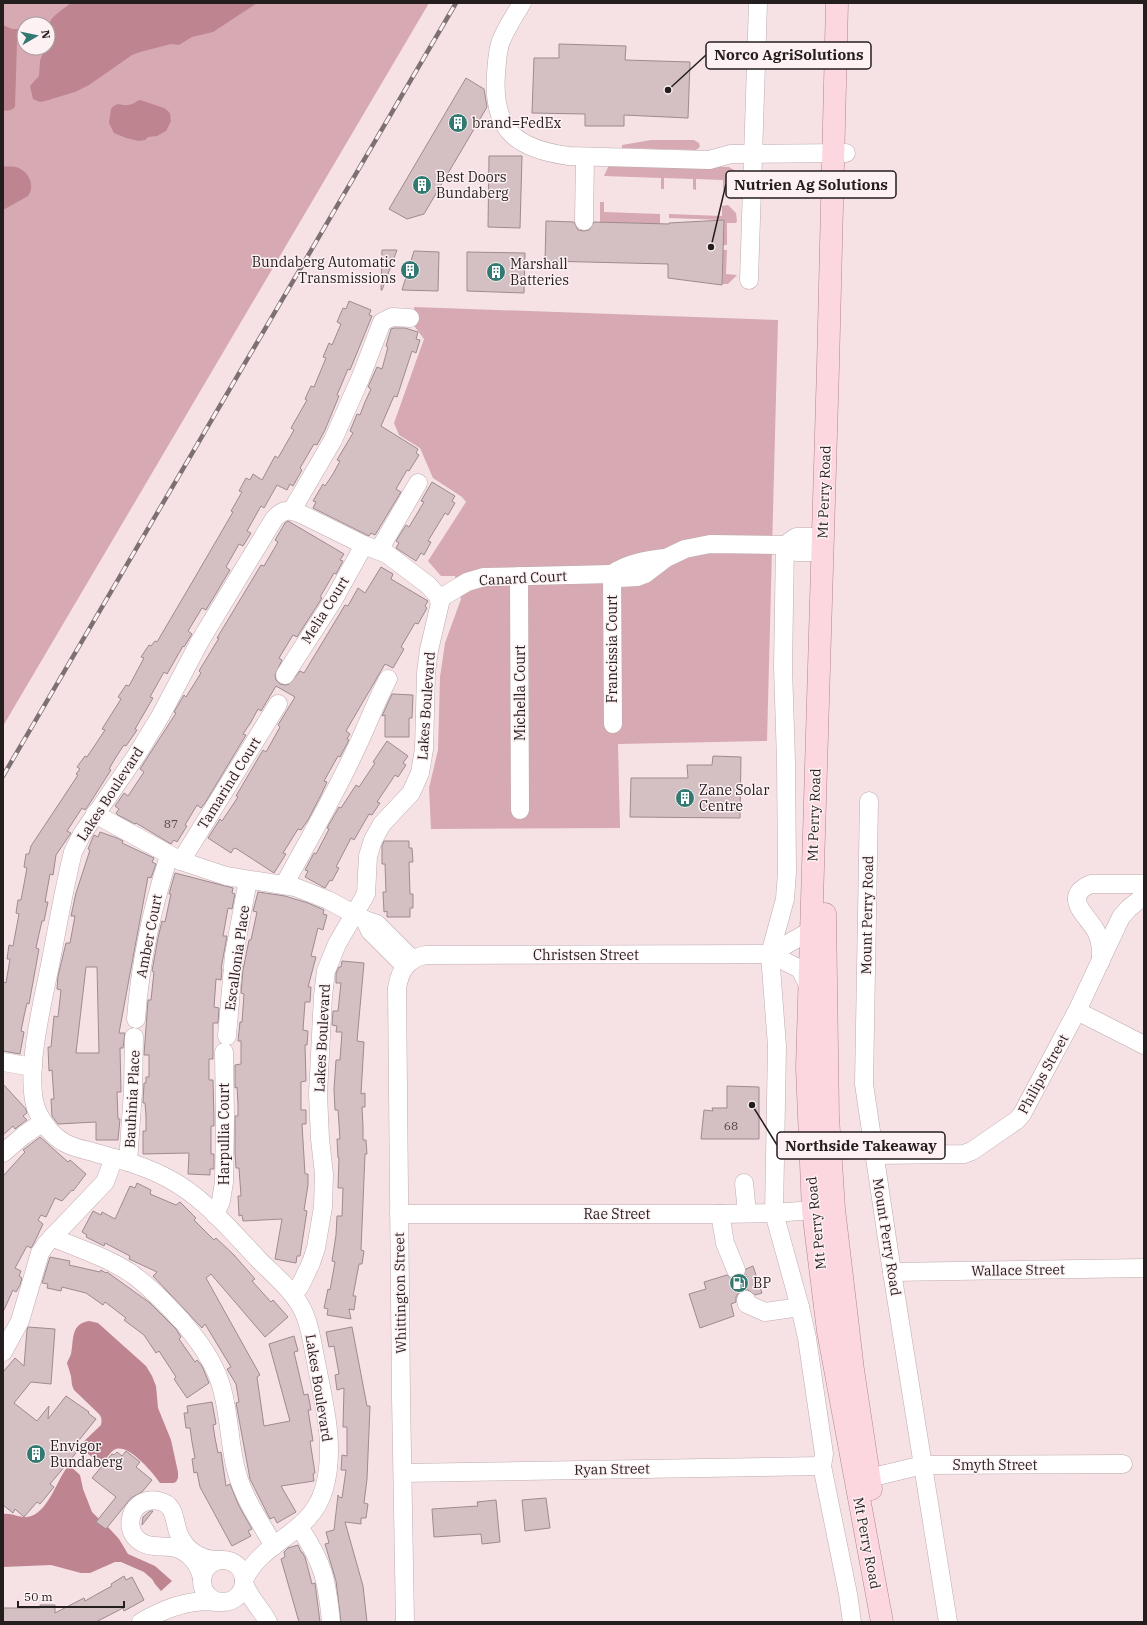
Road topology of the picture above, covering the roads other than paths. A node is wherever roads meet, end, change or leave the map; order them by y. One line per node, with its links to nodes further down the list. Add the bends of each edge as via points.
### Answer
1 (522, 3): 7 (street, via 500,42 498,51 495,90 499,116 511,133 523,143 553,154)
2 (758, 3): 6 (street)
3 (837, 3): 5 (main road, Mt Perry Road)
4 (851, 3): 5 (main road, Mt Perry Road)
5 (839, 153): 6 (street); 13 (main road, Mt Perry Road)
6 (753, 154): 7 (street, via 731,154 709,160); 9 (street)
7 (585, 157): 8 (street)
8 (584, 221)
9 (749, 280)
10 (410, 318): 12 (street, via 392,317 382,322 333,440)
11 (418, 483): 15 (street, Melia Court)
12 (292, 510): 15 (street); 25 (street, Lakes Boulevard, via 280,512 274,519 200,641 148,735)
13 (829, 544): 14 (street, via 796,537); 32 (main road, Mt Perry Road); 49 (main road, Mt Perry Road, via 825,764 828,1117)
14 (785, 545): 16 (street, via 710,544 686,549 666,558 643,560); 33 (street, Mt Perry Road, via 783,667 787,872 785,899)
15 (372, 548): 18 (street, via 395,559 428,585); 19 (street, Melia Court, via 334,599)
16 (612, 574): 17 (street, Canard Court); 22 (street, Francissia Court)
17 (520, 576): 18 (street, Canard Court, via 475,579); 24 (street, Michella Court)
18 (439, 599): 31 (street, Lakes Boulevard, via 426,673 424,749 420,773 411,793 382,824 373,840 368,856 366,894)
19 (285, 675)
20 (388, 678): 28 (street, via 338,786)
21 (278, 704): 26 (street, Tamarind Court)
22 (613, 724)
23 (869, 801): 46 (street, Mount Perry Road, via 864,1084)
24 (520, 810)
25 (95, 814): 26 (street); 43 (street, Lakes Boulevard, via 82,834 70,864 38,1027)
26 (175, 858): 27 (street, via 202,869); 38 (street, Amber Court, via 159,884)
27 (248, 880): 28 (street); 40 (street, Escallonia Place, via 234,955)
28 (284, 884): 31 (street, via 311,893)
29 (1144, 884): 35 (street, via 1091,884 1080,891 1078,905 1100,940)
30 (1144, 896): 35 (street, Philips Street, via 1121,917)
31 (360, 917): 34 (street, via 370,930); 59 (street, Lakes Boulevard, via 337,944 324,982 318,1094 324,1174 323,1207 311,1263 300,1286)
32 (810, 931): 33 (street, Christsen Street); 36 (main road, Mt Perry Road)
33 (770, 954): 34 (street, Christsen Street, via 426,955); 36 (street, Christsen Street, via 800,969); 51 (street, Mt Perry Road, via 777,1046)
34 (409, 962): 53 (street, Whittington Street, via 401,973 397,988)
35 (1101, 962): 37 (street, Philips Street)
36 (809, 986): 49 (main road, Mt Perry Road, via 807,1068)
37 (1077, 1011): 41 (street); 46 (street, Philips Street, via 1022,1114 1010,1126 964,1154)
38 (136, 1019)
39 (134, 1037): 47 (street, Bauhinia Place, via 133,1091)
40 (226, 1044): 52 (street, Harpullia Court, via 224,1192)
41 (1144, 1045)
42 (3, 1062): 43 (street)
43 (33, 1066): 44 (street, Lakes Boulevard, via 33,1096 38,1113)
44 (44, 1122): 45 (street); 47 (street, Lakes Boulevard, via 51,1132 66,1144)
45 (3, 1153)
46 (874, 1155): 58 (street, Mount Perry Road)
47 (121, 1160): 52 (street, Lakes Boulevard, via 146,1167 171,1179); 55 (street, Bauhinia Place, via 105,1182)
48 (744, 1183): 50 (street)
49 (824, 1210): 51 (street, Rae Street); 67 (main road, Mt Perry Road, via 828,1331)
50 (747, 1213): 51 (street, Rae Street); 54 (street, Rae Street)
51 (774, 1213): 61 (street, Mt Perry Road)
52 (216, 1214): 59 (street, Lakes Boulevard)
53 (399, 1214): 54 (street, Rae Street); 66 (street, Whittington Street)
54 (720, 1214): 57 (street, via 724,1243)
55 (53, 1236): 62 (street, Bauhinia Place, via 40,1253 20,1321); 69 (street, via 132,1274 184,1324 208,1356 219,1378 240,1482)
56 (1144, 1268): 58 (street, Wallace Street)
57 (736, 1270)
58 (892, 1272): 64 (street, Mount Perry Road)
59 (292, 1295): 68 (street, Lakes Boulevard, via 300,1304 308,1324 329,1442 327,1474 322,1495 314,1512)
60 (746, 1300): 61 (street, via 747,1304 765,1312)
61 (800, 1307): 65 (street, Mt Perry Road, via 824,1454)
62 (3, 1352)
63 (1123, 1464): 64 (street, Smyth Street)
64 (923, 1465): 67 (street, Smyth Street); 85 (street, Mount Perry Road)
65 (822, 1466): 66 (street, Ryan Street); 73 (street, Mt Perry Road)
66 (403, 1473): 80 (street, Whittington Street)
67 (862, 1479): 83 (main road, Mt Perry Road); 84 (main road, Mt Perry Road)
68 (299, 1527): 69 (street, Lakes Boulevard); 79 (street, via 313,1547 323,1569)
69 (268, 1550): 70 (street, via 243,1560); 72 (street, via 249,1570)
70 (224, 1560): 71 (street, via 208,1566); 71 (street, via 205,1559 189,1548 178,1532 174,1515 166,1503 151,1501 138,1506 134,1510 130,1524 134,1537 147,1545 183,1551 197,1564); 72 (street, via 239,1567)
71 (202, 1580): 74 (street, via 206,1595); 75 (street, via 193,1594)
72 (244, 1581): 74 (street, via 243,1590 234,1600); 78 (street, via 250,1596)
73 (848, 1594): 81 (street, Mt Perry Road); 82 (street)
74 (220, 1603): 75 (street, via 206,1600); 77 (street, via 242,1607)
75 (181, 1604): 76 (street)
76 (141, 1622)
77 (255, 1622)
78 (268, 1622)
79 (331, 1622)
80 (405, 1622)
81 (852, 1622)
82 (863, 1622)
83 (882, 1622)
84 (897, 1622)
85 (948, 1622)

